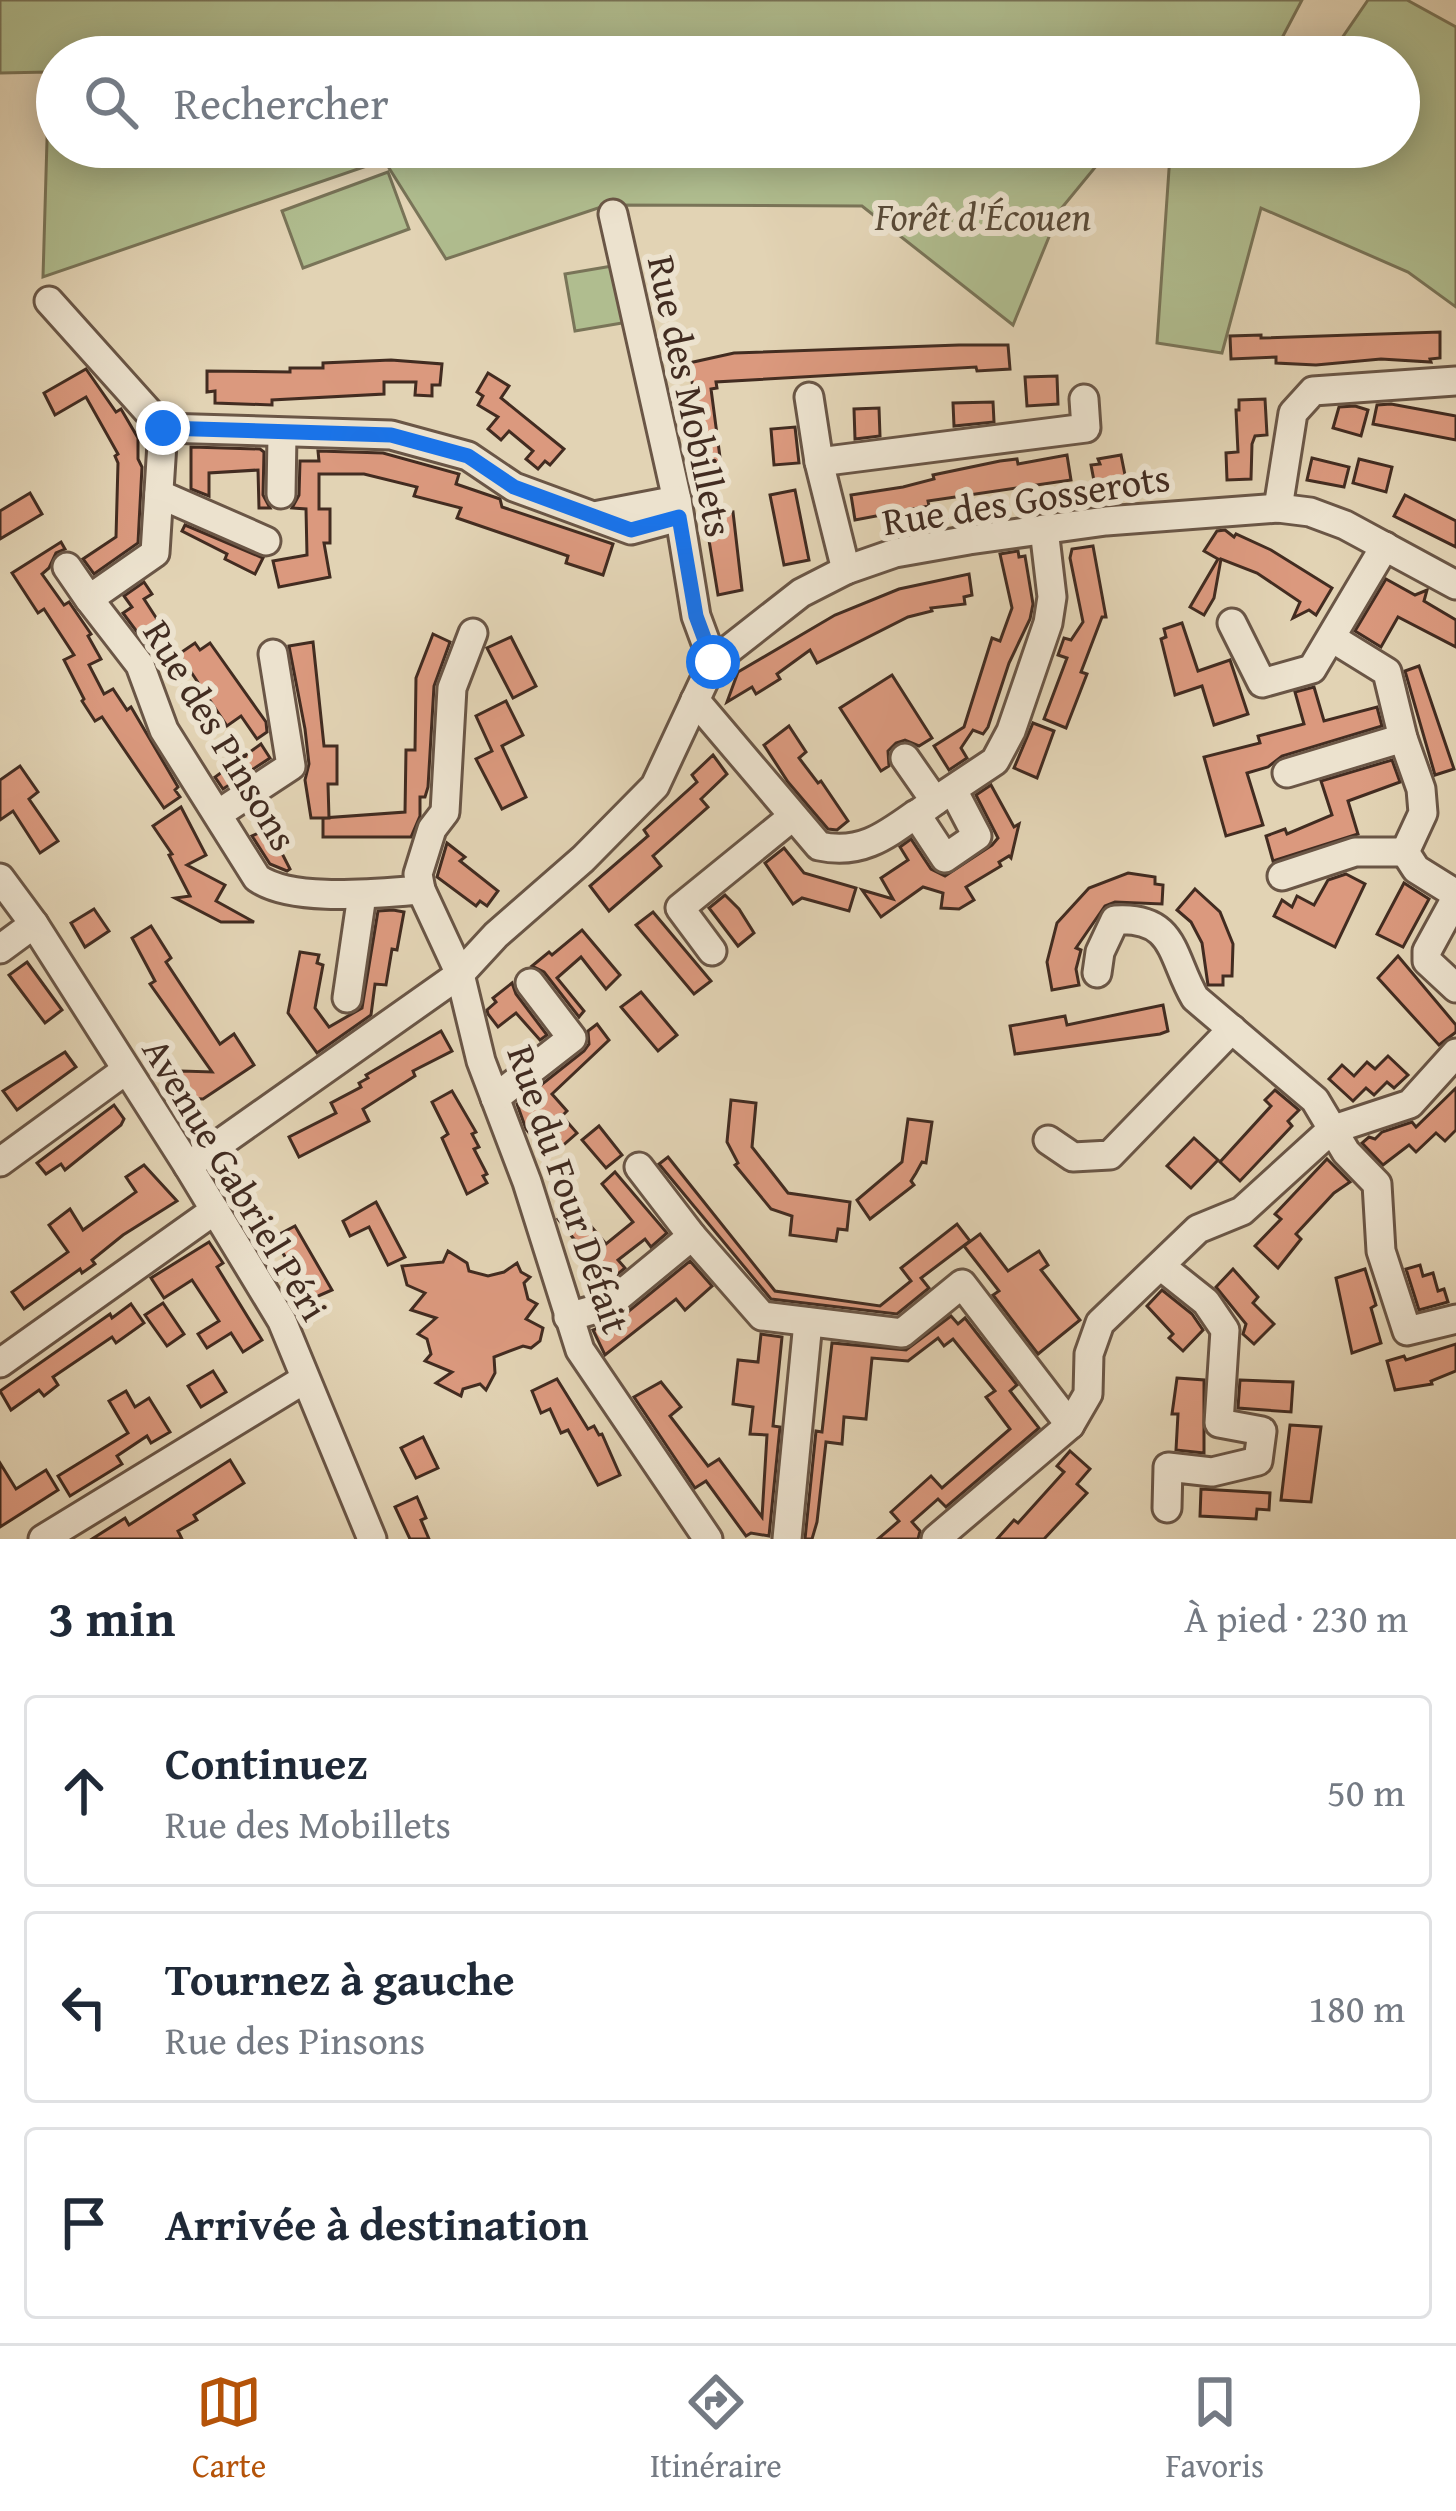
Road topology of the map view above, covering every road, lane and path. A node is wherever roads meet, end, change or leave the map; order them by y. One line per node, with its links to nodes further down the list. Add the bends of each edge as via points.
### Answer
1 (613, 214): 12 (street, Rue des Mobillets)
2 (50, 301): 6 (street)
3 (1456, 381): 11 (street, via 1313,391 1293,413)
4 (809, 397): 8 (street)
5 (1084, 399): 8 (street, via 1086,428)
6 (163, 428): 7 (street); 9 (street, Rue des Pinsons)
7 (282, 435): 10 (street); 12 (street, via 391,435 468,456 514,487 590,517)
8 (819, 462): 17 (street)
9 (159, 494): 14 (street); 19 (street, Rue des Pinsons, via 155,553)
10 (281, 494)
11 (1278, 508): 13 (street, Rue des Gosserots); 15 (street, Rue des Gosserots, via 1310,512)
12 (678, 509): 24 (street, Rue des Mobillets, via 696,616)
13 (1044, 529): 17 (street, Rue des Gosserots, via 895,553); 29 (street, via 1048,622 1011,731 995,761)
14 (266, 541)
15 (1385, 546): 18 (street, Rue des Gosserots); 22 (street)
16 (67, 567): 19 (street, Rue des Pinsons)
17 (846, 570): 24 (street, Rue des Gosserots, via 801,593)
18 (1456, 585)
19 (89, 599): 30 (street, Rue des Pinsons, via 140,665 164,730)
20 (1232, 623): 22 (street, via 1262,683 1312,669)
21 (472, 633): 35 (street, via 452,688 445,812 418,874)
22 (1332, 638): 26 (street, via 1387,672)
23 (273, 654): 30 (street, via 291,766)
24 (713, 662): 25 (street, Rue des Gosserots)
25 (695, 700): 31 (street); 42 (street, Rue des Gosserots, via 655,786)
26 (1403, 738): 28 (street); 32 (street, via 1423,813)
27 (905, 758): 29 (street)
28 (1287, 773)
29 (935, 802): 31 (street, via 870,846 838,850 819,847)
30 (218, 814): 36 (street, Rue des Pinsons, via 256,878 272,888)
31 (792, 817): 40 (street, via 680,908)
32 (1405, 852): 33 (street, via 1355,852); 37 (street)
33 (1282, 876)
34 (0, 878): 38 (street, Avenue Gabriel Péri)
35 (421, 890): 36 (street, Rue des Pinsons); 42 (street)
36 (362, 895): 45 (street)
37 (1456, 896): 44 (street, via 1426,962)
38 (34, 924): 39 (street); 48 (street, Avenue Gabriel Péri)
39 (0, 949)
40 (712, 951)
41 (1097, 973): 46 (street, via 1115,920 1139,919 1174,946 1195,998)
42 (460, 974): 49 (street, Rue du Four Défait); 53 (street, Rue des Gosserots)
43 (530, 982): 49 (street, via 580,1048)
44 (1456, 988)
45 (347, 998)
46 (1232, 1029): 50 (street, via 1315,1100); 51 (street, via 1110,1155 1073,1157)
47 (1456, 1053): 50 (street, via 1411,1104)
48 (127, 1070): 52 (street); 53 (street, Avenue Gabriel Péri)
49 (495, 1098): 58 (street, Rue du Four Défait)
50 (1331, 1130): 57 (street, via 1242,1211 1198,1229); 59 (street, via 1377,1184 1382,1251 1407,1331)
51 (1048, 1140)
52 (0, 1162)
53 (188, 1166): 55 (street, Avenue Gabriel Péri)
54 (639, 1167): 56 (street)
55 (214, 1210): 61 (street); 62 (street, Avenue Gabriel Péri, via 282,1322)
56 (692, 1236): 58 (street, via 607,1306); 60 (street, via 762,1316)
57 (1162, 1267): 63 (street, via 1100,1323 1088,1394); 64 (street, via 1226,1330 1219,1423 1262,1431 1258,1461 1212,1472 1168,1467)
58 (568, 1317): 67 (street, Rue du Four Défait, via 580,1350)
59 (1456, 1319)
60 (808, 1322): 63 (street, via 902,1333 962,1284); 68 (street)
61 (0, 1363)
62 (305, 1379): 65 (street); 66 (street, Avenue Gabriel Péri)
63 (1070, 1425): 69 (street)
64 (1167, 1508)
65 (43, 1539)
66 (373, 1539)
67 (708, 1539)
68 (788, 1539)
69 (936, 1539)

